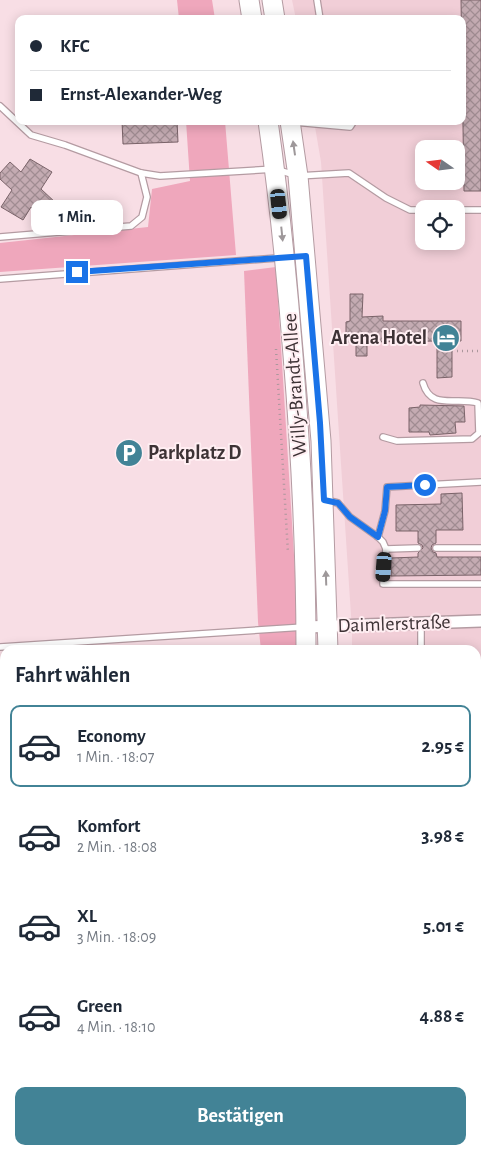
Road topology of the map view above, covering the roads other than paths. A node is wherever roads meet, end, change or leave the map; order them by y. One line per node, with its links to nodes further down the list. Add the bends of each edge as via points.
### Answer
1 (249, 0): 4 (main road)
2 (272, 0): 5 (main road)
3 (318, 0): 6 (lane)
4 (251, 15)
5 (274, 15)
6 (320, 15)
7 (0, 106): 8 (lane)
8 (15, 120)
9 (20, 125): 15 (lane, via 31,135)
10 (269, 125): 14 (main road, Willy-Brandt-Allee)
11 (290, 125): 16 (main road, Willy-Brandt-Allee, one-way to 11)
12 (335, 125): 13 (lane)
13 (351, 125)
14 (275, 168): 15 (lane, via 160,176); 16 (lane); 22 (main road, Willy-Brandt-Allee, one-way to 22)
15 (141, 174): 20 (lane, via 146,197 142,217 131,226)
16 (298, 176): 17 (lane, via 349,173 386,198); 21 (main road, Willy-Brandt-Allee)
17 (415, 210)
18 (465, 210): 19 (lane)
19 (481, 210)
20 (0, 237)
21 (306, 256): 22 (lane); 27 (main road, Willy-Brandt-Allee)
22 (285, 257): 23 (lane); 36 (main road, Willy-Brandt-Allee, via 298,433)
23 (0, 279)
24 (423, 382): 25 (lane, via 426,393 436,401 468,400 478,403 479,433 472,439 397,441)
25 (383, 437)
26 (481, 482): 28 (lane, via 387,487)
27 (324, 500): 28 (lane, via 338,503 350,517); 37 (main road, Willy-Brandt-Allee, one-way to 27)
28 (378, 537): 32 (lane)
29 (418, 548): 32 (lane)
30 (436, 548): 31 (lane)
31 (481, 548)
32 (386, 549): 33 (lane, via 383,584)
33 (481, 584)
34 (481, 621): 35 (street, Daimlerstraße)
35 (421, 622): 37 (street, Daimlerstraße); 41 (lane)
36 (306, 627): 37 (street, Daimlerstraße); 38 (lane); 39 (main road, Willy-Brandt-Allee)
37 (328, 627): 40 (main road, Willy-Brandt-Allee)
38 (31, 645)
39 (306, 645)
40 (328, 645)
41 (421, 645)

